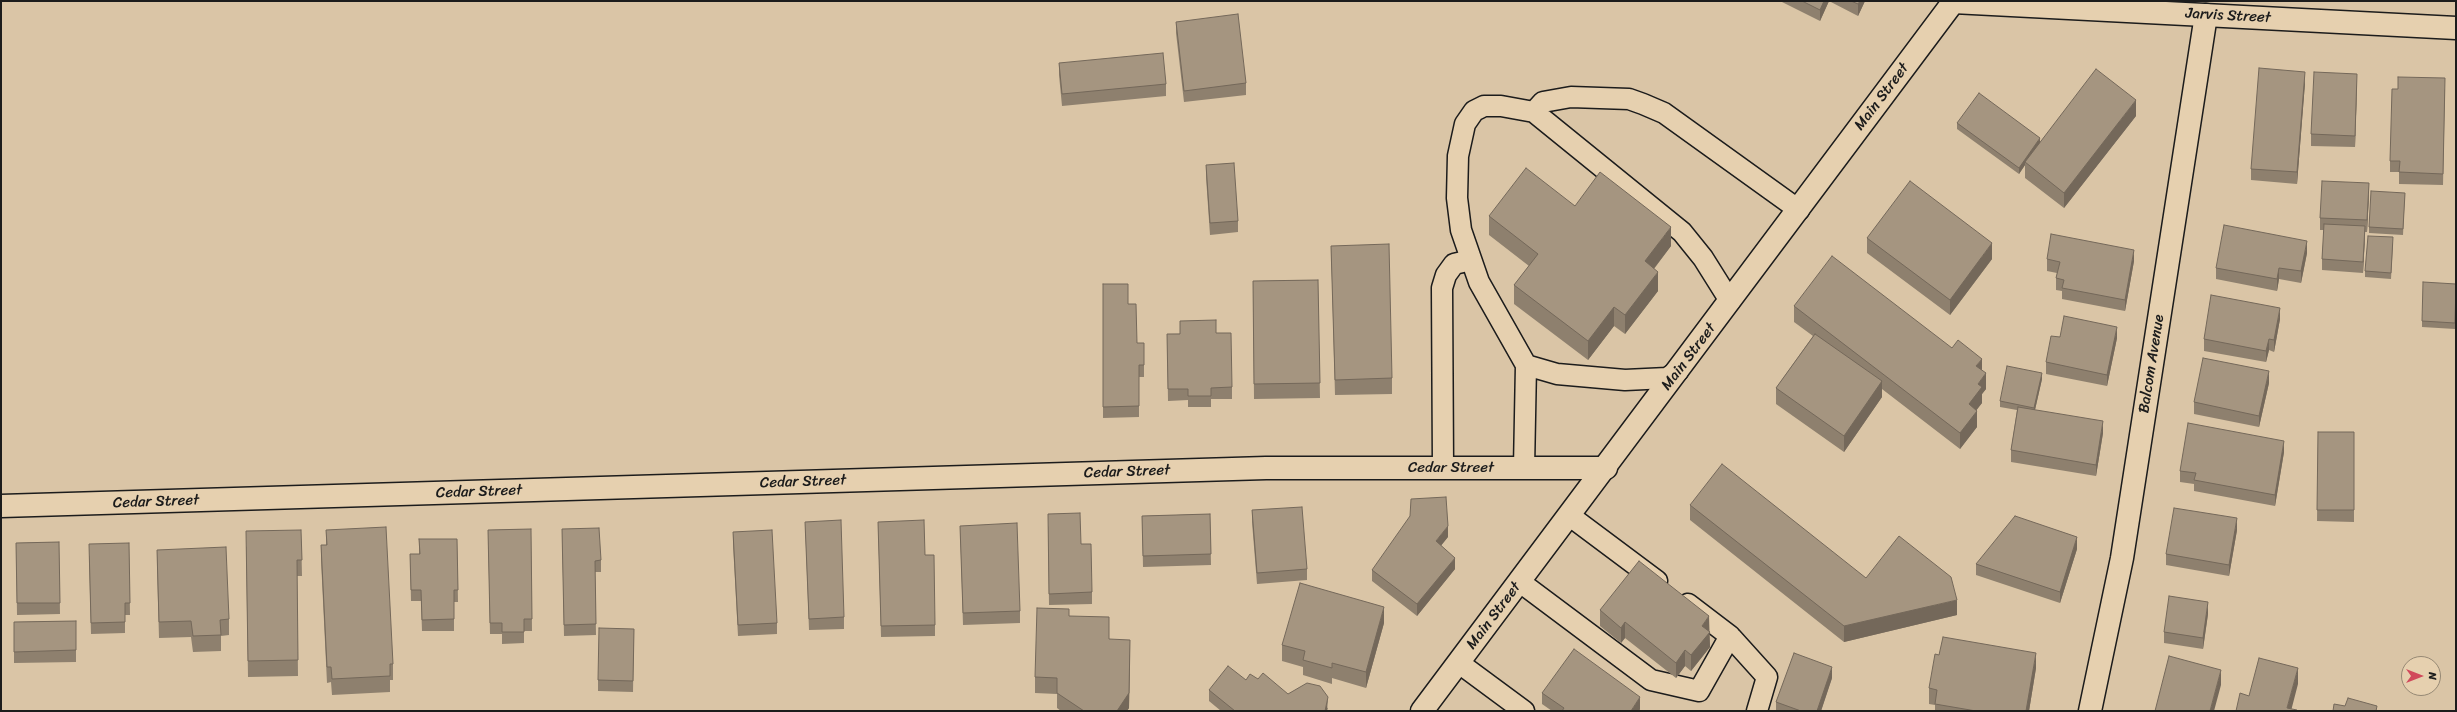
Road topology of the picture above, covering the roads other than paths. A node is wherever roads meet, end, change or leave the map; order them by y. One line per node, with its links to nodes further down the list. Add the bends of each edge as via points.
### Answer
1 (1953, 2): 2 (street, Jarvis Street); 5 (street, Main Street)
2 (2206, 15): 3 (street, Jarvis Street); 21 (street, Balcom Avenue, via 2122,558)
3 (2456, 28)
4 (1534, 112): 5 (lane, via 1543,102 1571,97 1629,99 1643,104 1664,113); 6 (lane, via 1501,106 1484,106 1474,110 1465,124 1458,156 1457,198 1461,230); 7 (lane, via 1674,224 1703,258)
5 (1799, 210): 7 (street, Main Street)
6 (1471, 260): 8 (lane, via 1479,282); 10 (lane, via 1454,264 1446,275 1442,288)
7 (1730, 301): 9 (street, Main Street)
8 (1526, 365): 9 (lane, via 1557,374 1625,380 1667,378); 11 (lane)
9 (1678, 371): 12 (street, Main Street)
10 (1443, 468): 11 (street, Cedar Street); 13 (street, Cedar Street, via 1266,468)
11 (1524, 468): 12 (street, Cedar Street)
12 (1606, 468): 14 (street, Main Street)
13 (1, 506)
14 (1570, 516): 15 (street, Main Street); 16 (lane)
15 (1520, 582): 16 (lane, via 1651,680 1699,691); 17 (street, Main Street)
16 (1730, 636): 20 (lane, via 1767,677)
17 (1458, 663): 18 (street, Main Street); 19 (lane)
18 (1422, 711)
19 (1524, 711)
20 (1757, 711)
21 (2090, 711)

